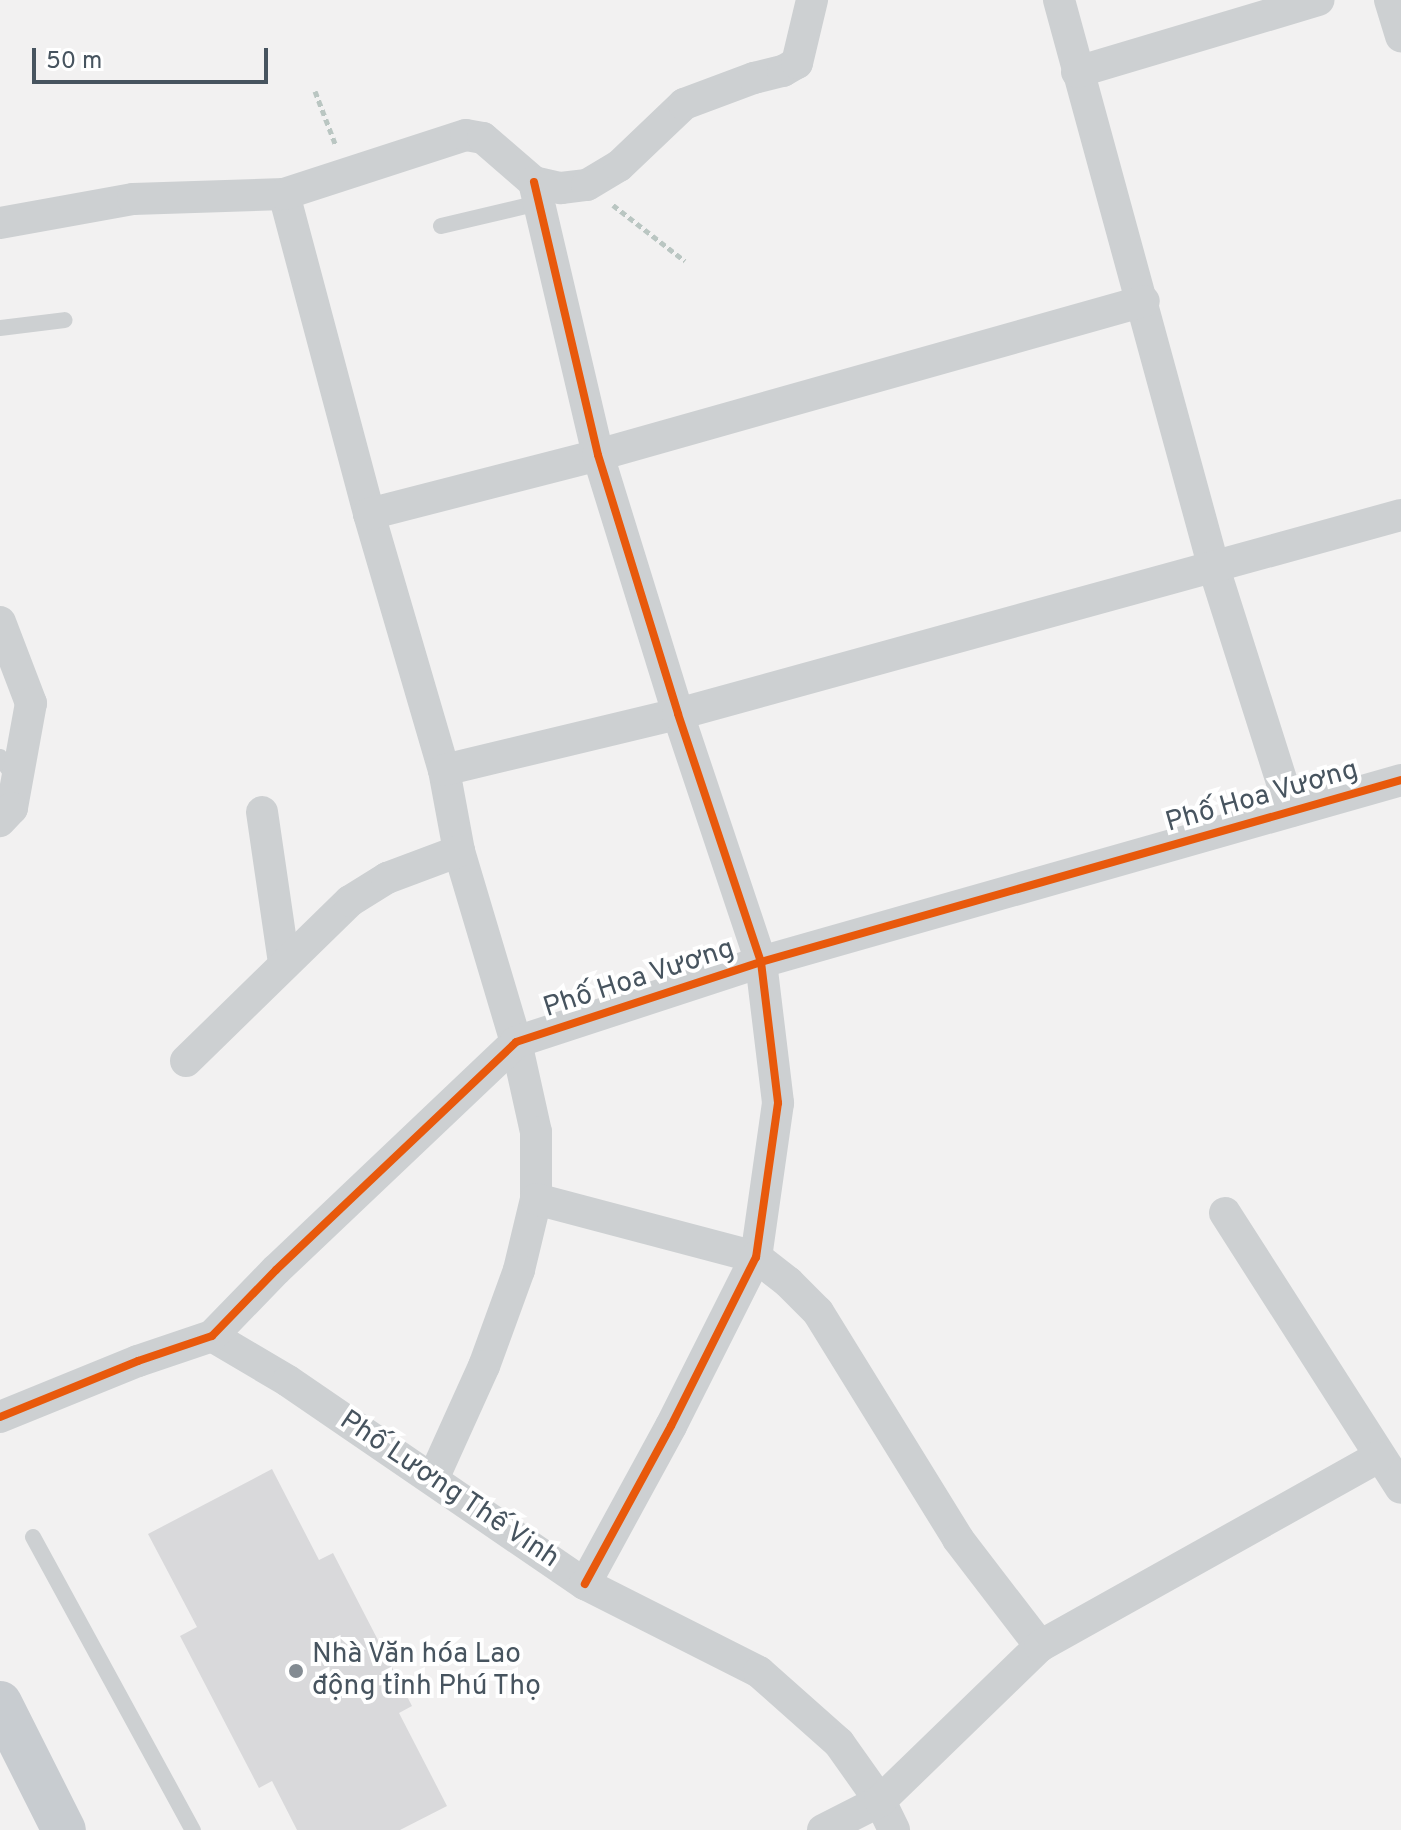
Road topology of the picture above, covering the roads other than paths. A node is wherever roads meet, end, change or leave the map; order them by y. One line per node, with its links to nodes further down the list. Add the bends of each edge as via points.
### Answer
1 (812, 0): 7 (street, via 797,63 684,104 619,166 587,185)
2 (1059, 0): 6 (street)
3 (1319, 0): 6 (street)
4 (1390, 0): 5 (street)
5 (1401, 36)
6 (1077, 72): 11 (street)
7 (536, 193): 8 (street, via 483,138 466,135); 10 (lane); 14 (street)
8 (284, 194): 9 (street, via 133,199); 15 (street)
9 (0, 223)
10 (441, 226)
11 (1144, 301): 14 (street); 17 (street)
12 (65, 320): 13 (lane)
13 (0, 328)
14 (598, 455): 15 (street); 19 (street)
15 (369, 514): 21 (street)
16 (1401, 515): 17 (street)
17 (1214, 568): 19 (street); 23 (street)
18 (0, 622): 20 (street, via 31,703)
19 (678, 714): 21 (street); 27 (street)
20 (9, 769): 25 (street, via 12,808)
21 (444, 770): 26 (street)
22 (1401, 780): 23 (street, Phố Hoa Vương)
23 (1291, 811): 27 (street, Phố Hoa Vương)
24 (262, 812): 28 (street)
25 (0, 821)
26 (459, 851): 28 (street, via 387,878 350,901); 29 (street)
27 (761, 962): 29 (street, Phố Hoa Vương); 33 (street, via 778,1103)
28 (284, 963): 30 (street)
29 (516, 1042): 31 (street, via 536,1132); 34 (street, Phố Hoa Vương)
30 (186, 1061)
31 (536, 1199): 33 (street); 37 (street, via 519,1270 484,1366)
32 (1225, 1213): 36 (street)
33 (756, 1257): 40 (street); 41 (street, via 818,1312 958,1539)
34 (212, 1336): 35 (street, Phố Hoa Vương); 37 (street, Phố Lương Thế Vinh)
35 (0, 1417)
36 (1378, 1457): 38 (street); 41 (street)
37 (433, 1479): 40 (street, Phố Lương Thế Vinh)
38 (1401, 1488)
39 (33, 1537): 45 (lane)
40 (585, 1584): 43 (street, Phố Lương Thế Vinh, via 759,1672 839,1743)
41 (1040, 1646): 43 (street)
42 (0, 1703): 44 (main road)
43 (880, 1801): 46 (street); 47 (street, Phố Lương Thế Vinh)
44 (64, 1830)
45 (193, 1830)
46 (823, 1830)
47 (894, 1830)

